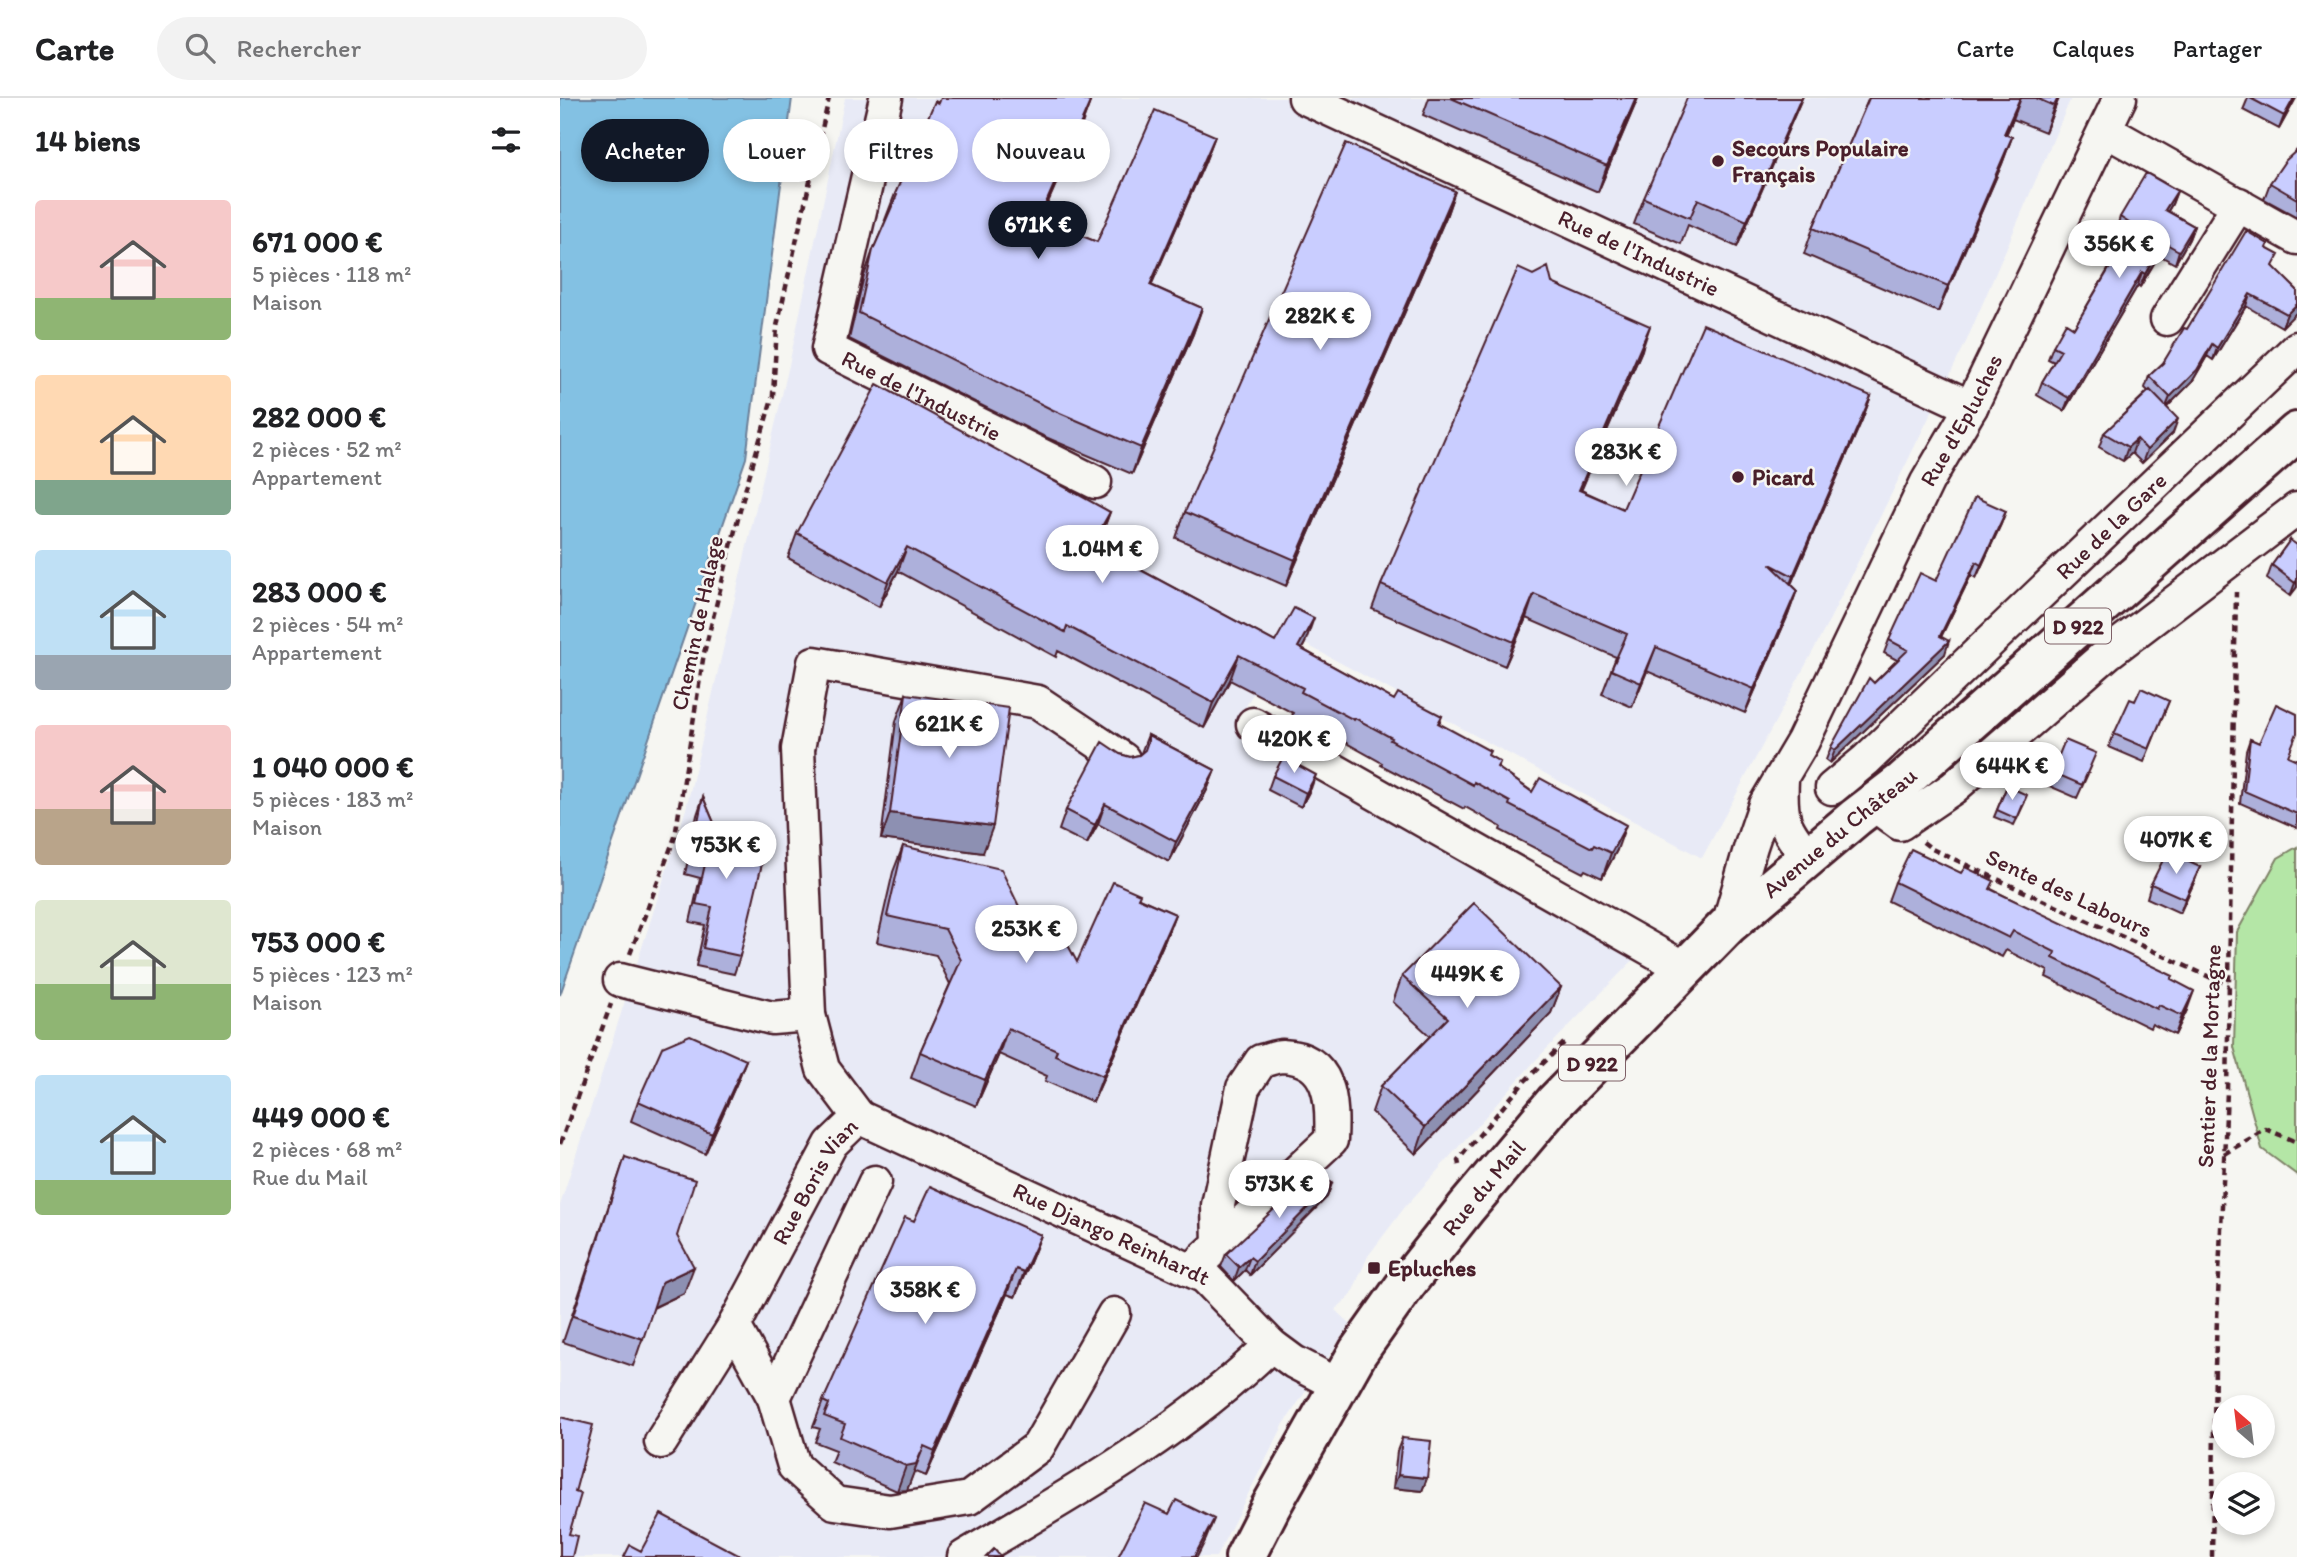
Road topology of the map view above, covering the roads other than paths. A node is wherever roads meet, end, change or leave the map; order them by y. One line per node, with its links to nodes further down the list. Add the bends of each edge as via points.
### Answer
1 (886, 98): 12 (street, Rue de l'Industrie, via 828,349)
2 (1305, 98): 4 (street, Rue de l'Industrie)
3 (2120, 98): 5 (street, Rue d'Epluches)
4 (1361, 110): 10 (street, Rue de l'Industrie)
5 (2105, 130): 6 (street); 10 (street, Rue d'Epluches)
6 (2239, 204): 7 (street); 8 (street)
7 (2297, 238)
8 (2167, 319)
9 (2297, 348): 18 (street, Rue de la Gare)
10 (1971, 407): 15 (street, Rue d'Epluches, via 1927,482)
11 (2297, 432): 19 (main road, Avenue du Château / D 922, via 1903,781)
12 (1095, 482)
13 (2297, 509): 19 (street, via 2108,653 1953,788)
14 (1253, 724): 22 (street)
15 (1803, 741): 17 (street, Rue d'Epluches); 18 (street)
16 (1123, 759): 24 (street, Rue Boris Vian, via 1038,702 814,663 799,748)
17 (1782, 779): 20 (street, Rue d'Epluches, via 1780,808 1790,836); 21 (street, Rue d'Epluches, via 1765,805)
18 (1832, 788): 19 (street)
19 (1877, 815): 20 (main road, Avenue du Château / D 922)
20 (1809, 858): 21 (main road, Avenue du Château / D 922)
21 (1728, 925): 22 (main road, Rue du Mail / D 922)
22 (1684, 968): 32 (main road, Rue du Mail / D 922, via 1555,1102 1466,1208 1364,1343)
23 (620, 980): 24 (street, via 772,1018)
24 (809, 1015): 25 (street, Rue Boris Vian, via 823,1069)
25 (859, 1117): 28 (street, Rue Django Reinhardt); 30 (street, Rue Boris Vian, via 831,1144)
26 (875, 1182): 33 (street)
27 (1219, 1244): 27 (street, via 1331,1140 1327,1083 1310,1063 1282,1056 1261,1061 1242,1088 1218,1205); 28 (street)
28 (1194, 1271): 31 (street, Rue Django Reinhardt)
29 (1114, 1314): 33 (street, via 1038,1447 969,1497 890,1511 835,1503 794,1466)
30 (734, 1326): 33 (street); 34 (street, Rue Boris Vian)
31 (1271, 1346): 32 (street, Rue Django Reinhardt); 35 (street, via 1119,1465)
32 (1340, 1386): 36 (main road, Rue du Mail / D 922)
33 (775, 1398)
34 (661, 1442)
35 (964, 1557)
36 (1244, 1557)

